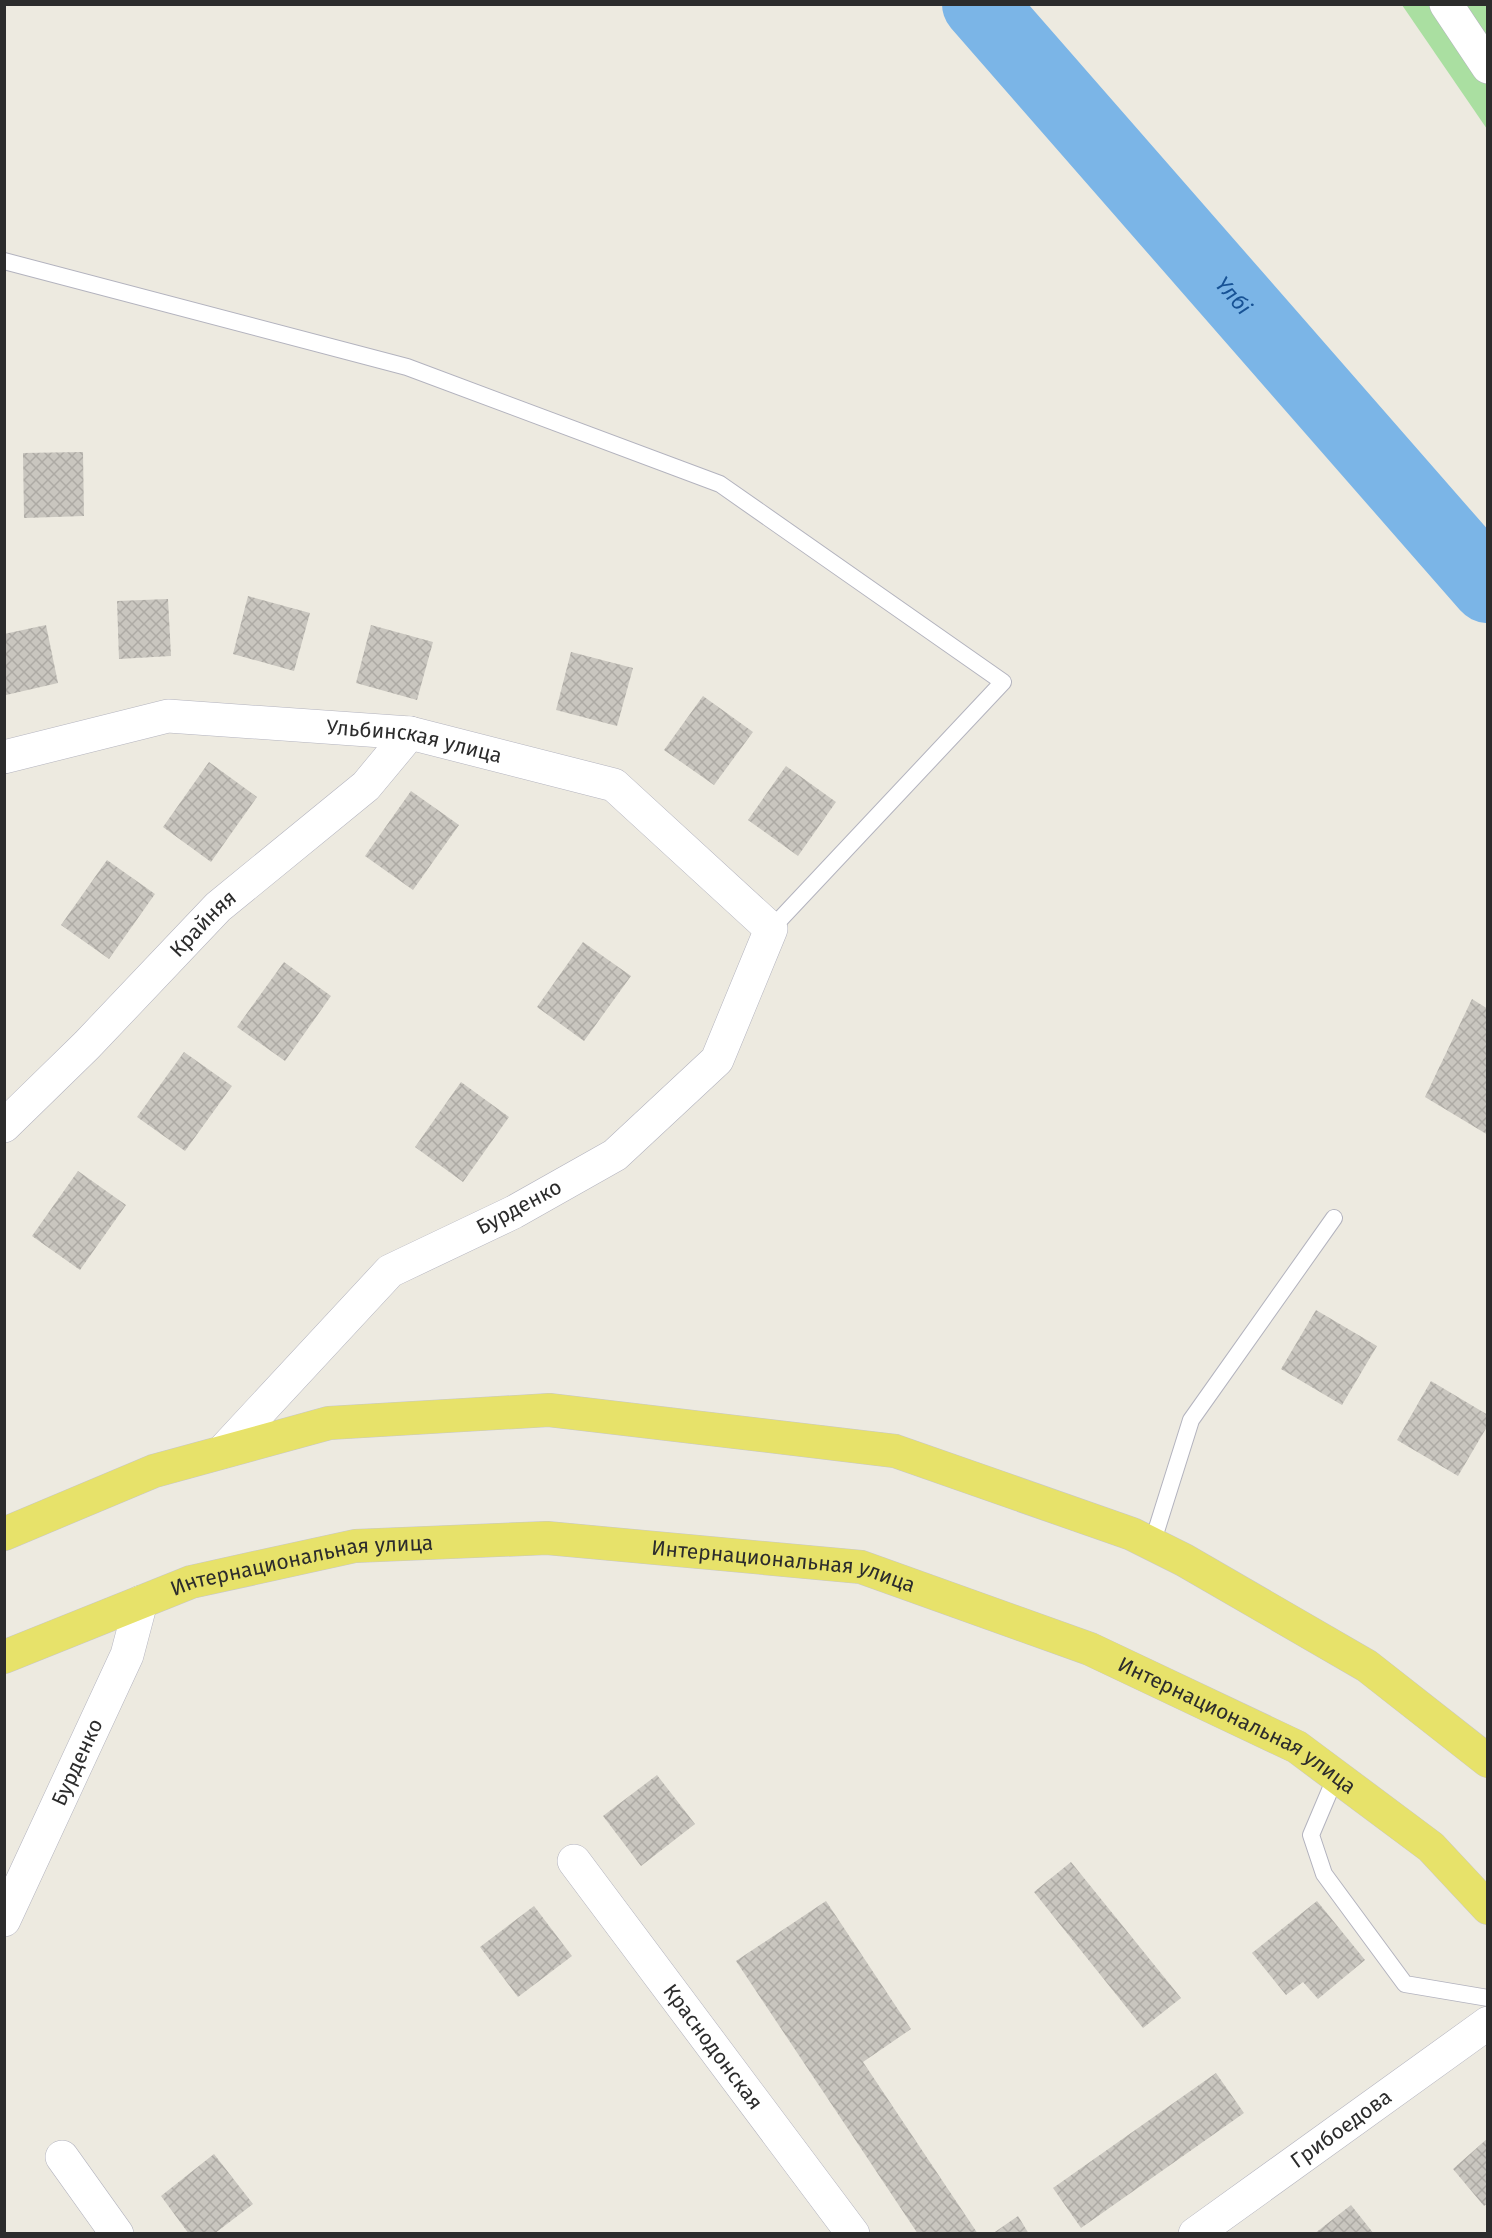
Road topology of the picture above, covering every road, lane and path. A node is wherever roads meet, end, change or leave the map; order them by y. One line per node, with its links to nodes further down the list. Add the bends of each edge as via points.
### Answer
1 (1446, 4): 2 (street)
2 (1488, 67)
3 (4, 261): 6 (lane, via 406,367 720,484 1003,682)
4 (411, 733): 5 (street, Ульбинская улица, via 168,716); 6 (street, Ульбинская улица, via 614,785); 7 (street, Крайняя, via 366,786 218,907 87,1046)
5 (4, 757)
6 (771, 929): 9 (street, Бурденко, via 717,1060 615,1155 514,1212 390,1271)
7 (4, 1126)
8 (1334, 1218): 11 (lane, via 1191,1420)
9 (222, 1452): 10 (main road, via 154,1471); 11 (main road, via 329,1424 549,1410 895,1451)
10 (4, 1534)
11 (1152, 1544): 14 (main road, via 1367,1666)
12 (141, 1602): 13 (main road, Интернациональная улица); 15 (main road, Интернациональная улица, via 191,1582 355,1546 547,1538 861,1567 1090,1649 1297,1747); 18 (street, Бурденко, via 127,1655)
13 (4, 1657)
14 (1488, 1761)
15 (1336, 1776): 17 (main road, Интернациональная улица, via 1431,1847); 19 (lane, via 1311,1835 1324,1874 1405,1984)
16 (574, 1860): 22 (street, Краснодонская)
17 (1488, 1908)
18 (4, 1920)
19 (1487, 2018): 23 (street, Грибоедова)
20 (62, 2157): 21 (street)
21 (117, 2234)
22 (854, 2234)
23 (1195, 2234)

